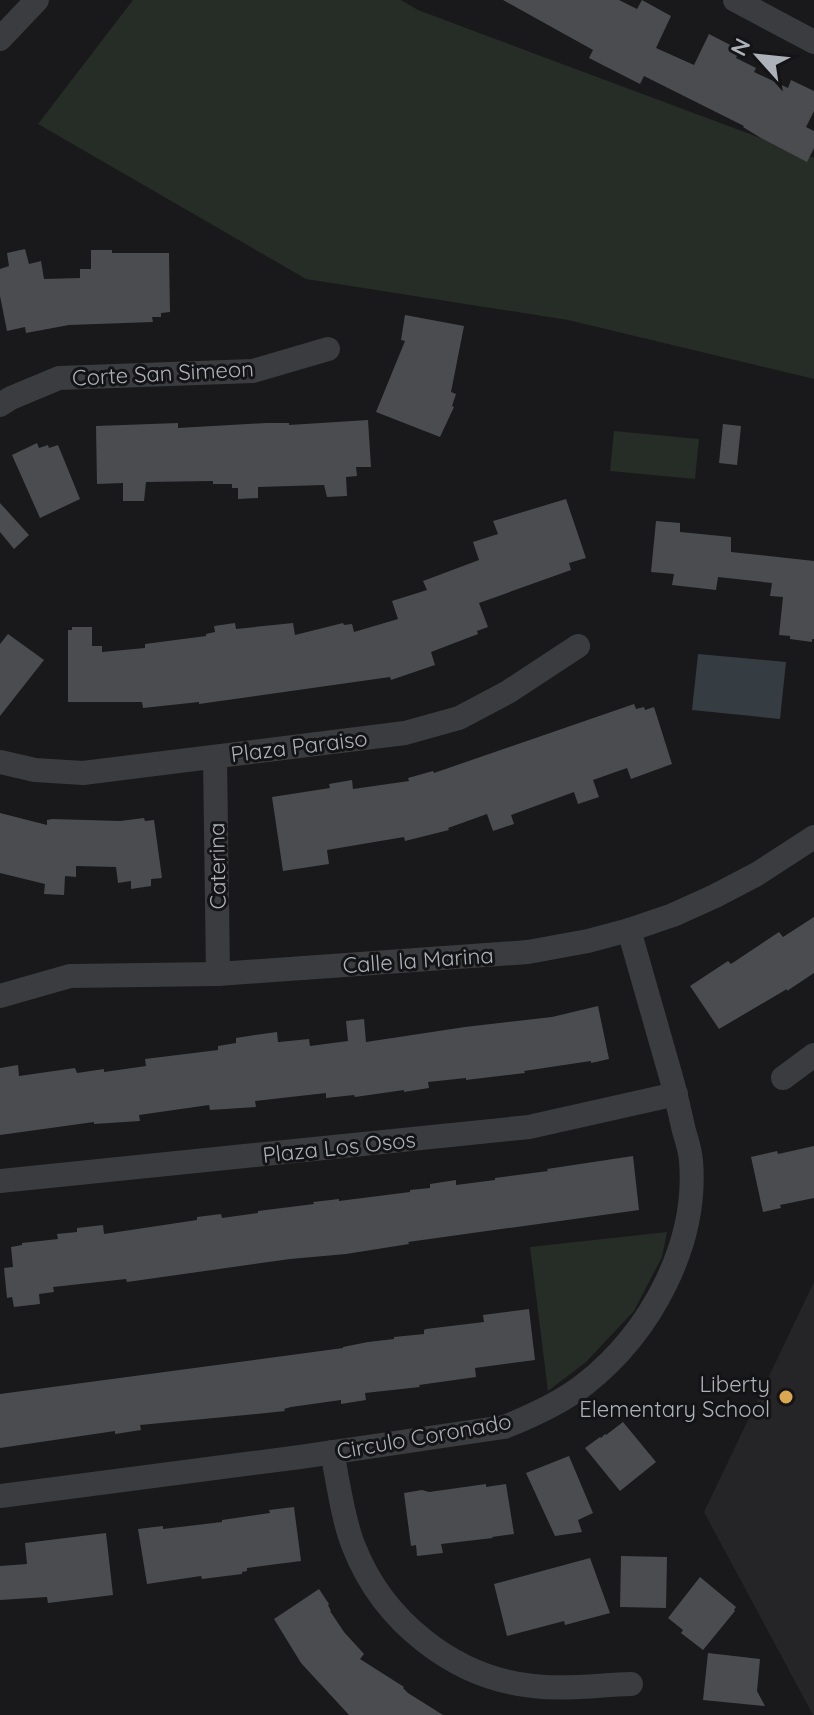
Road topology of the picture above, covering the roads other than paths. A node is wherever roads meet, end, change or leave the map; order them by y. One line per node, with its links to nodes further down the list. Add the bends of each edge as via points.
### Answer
1 (37, 0): 3 (street)
2 (735, 0): 4 (street)
3 (0, 39)
4 (814, 42)
5 (328, 349): 6 (street, Corte San Simeon, via 253,371 59,378)
6 (0, 405)
7 (578, 646): 8 (street, Plaza Paraiso, via 459,718 405,733)
8 (215, 757): 9 (street, Plaza Paraiso, via 83,773); 12 (street, Caterina)
9 (0, 762)
10 (814, 837): 11 (street, Calle la Marina, via 715,896)
11 (629, 930): 12 (street, Calle la Marina, via 528,952); 16 (street, Circulo Coronado)
12 (218, 974): 13 (street, Calle la Marina, via 70,976)
13 (0, 996)
14 (814, 1055): 15 (street)
15 (783, 1078)
16 (676, 1094): 17 (street, Plaza Los Osos, via 529,1127); 18 (street, Circulo Coronado, via 691,1159 681,1244 659,1297 605,1367 558,1402 504,1427)
17 (0, 1181)
18 (332, 1452): 19 (street, Circulo Coronado); 20 (street, via 353,1545 378,1592 413,1633 456,1663 505,1681 557,1688)
19 (0, 1496)
20 (631, 1684)

